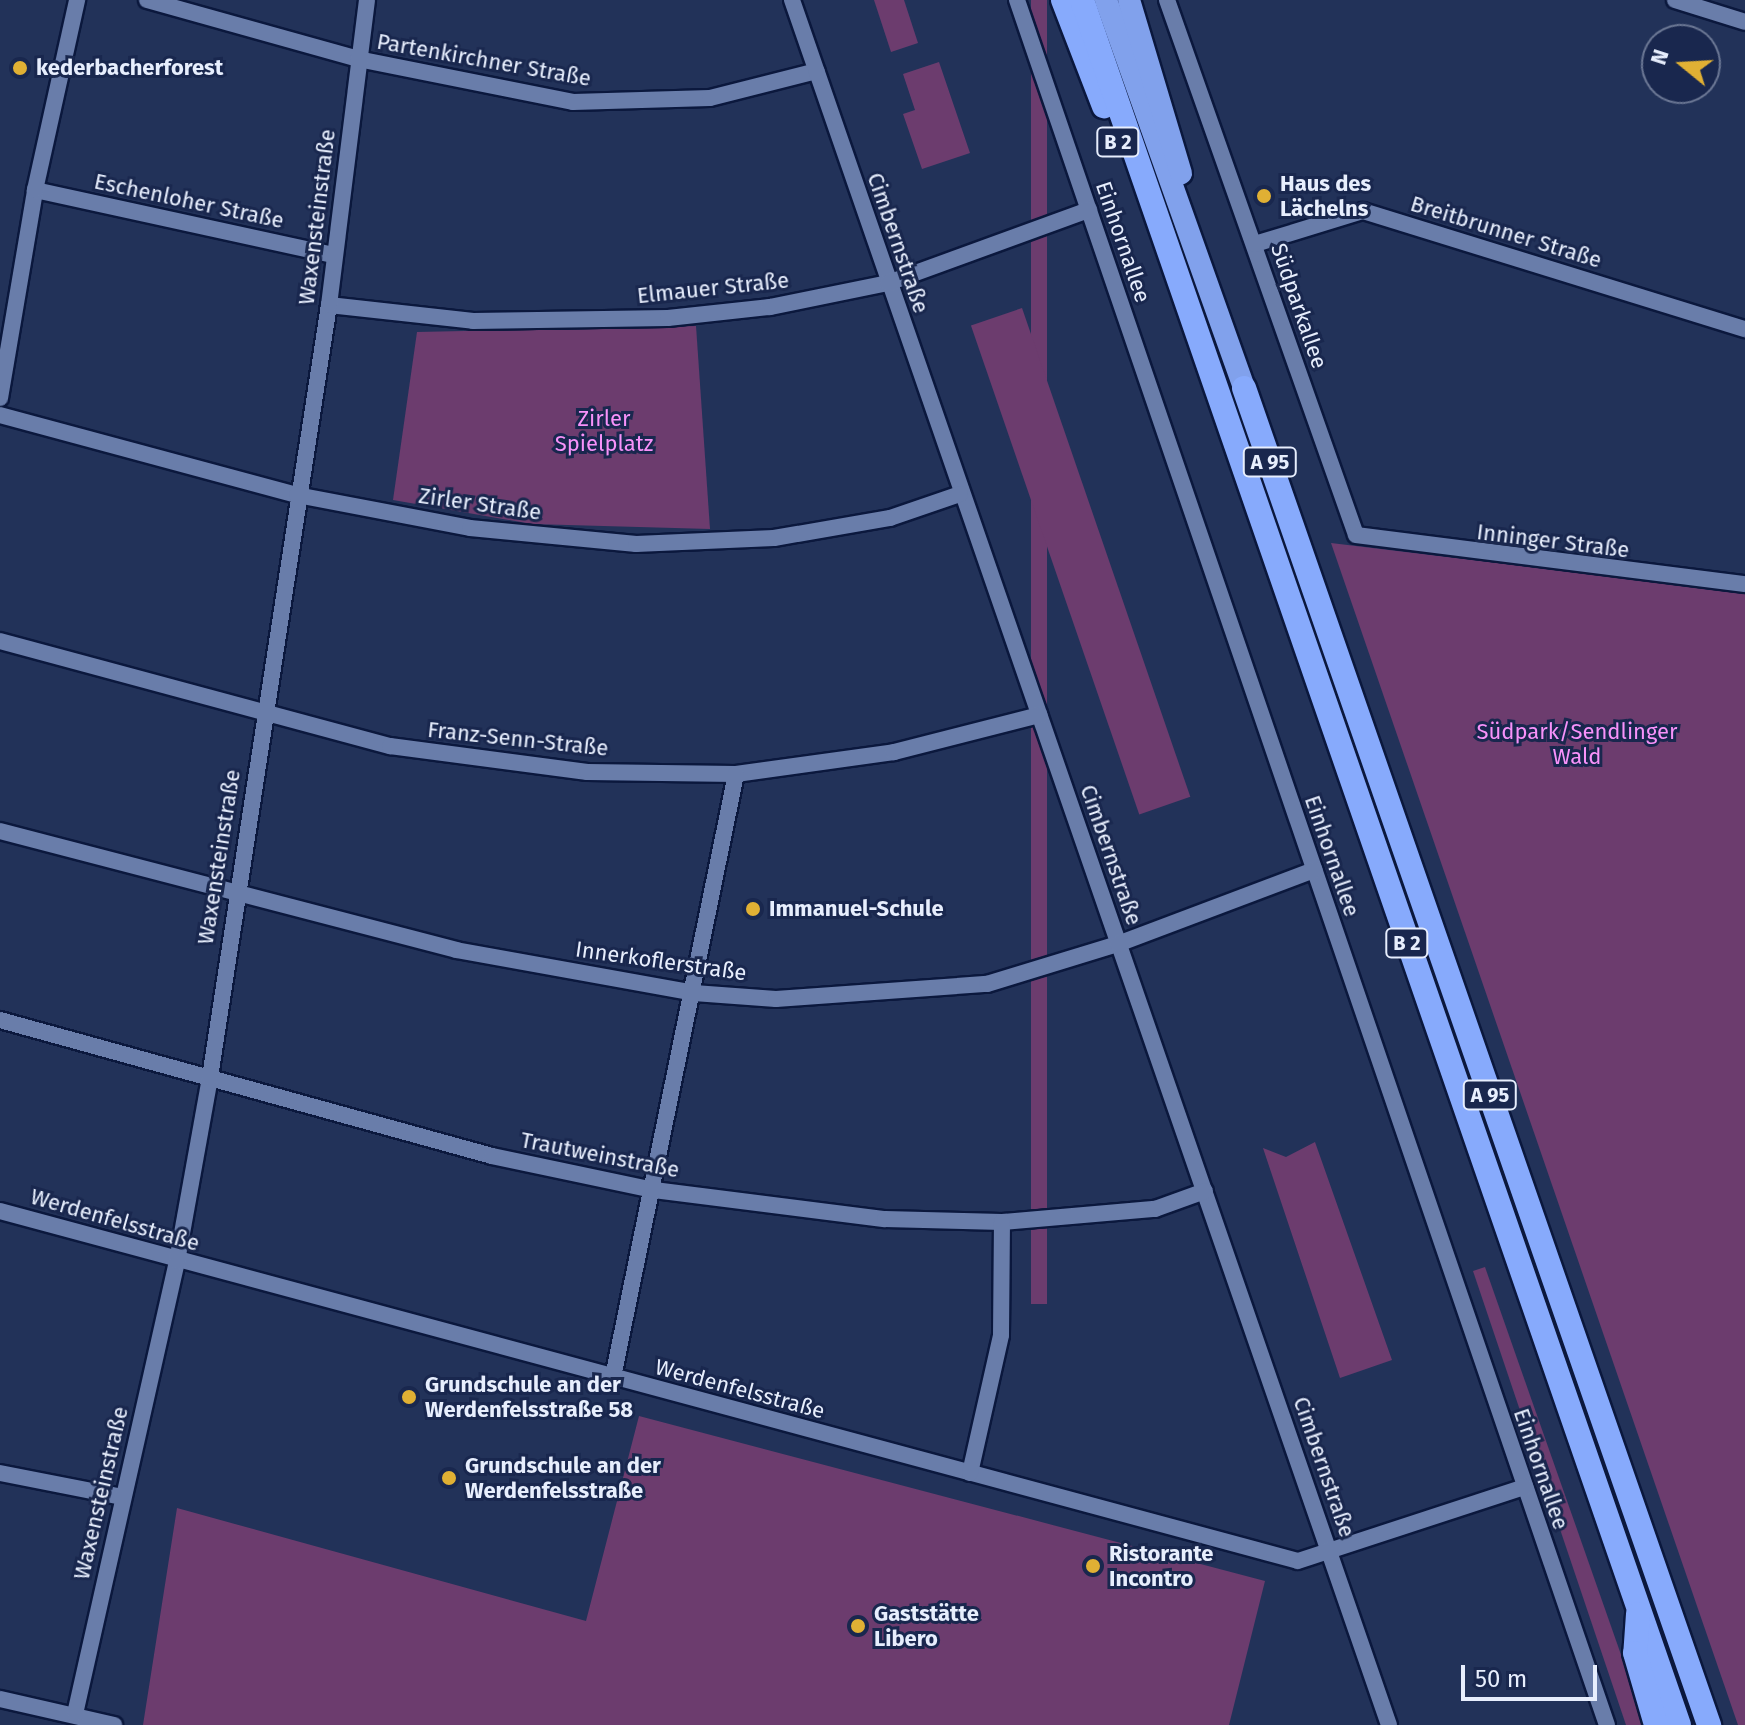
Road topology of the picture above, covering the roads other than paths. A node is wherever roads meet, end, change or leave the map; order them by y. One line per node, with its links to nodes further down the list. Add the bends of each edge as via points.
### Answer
1 (77, 0): 15 (street)
2 (147, 0): 13 (street, Partenkirchner Straße)
3 (367, 0): 13 (street, Waxensteinstraße)
4 (792, 0): 14 (street, Cimbernstraße)
5 (1017, 0): 16 (street, Einhornallee)
6 (1063, 0): 20 (highway, B 2, via 1153,237)
7 (1082, 0): 20 (highway)
8 (1106, 0): 17 (highway)
9 (1129, 0): 17 (highway, B 2, via 1181,165)
10 (1167, 0): 18 (street, Südparkallee)
11 (1675, 0): 12 (street)
12 (1745, 22)
13 (358, 59): 14 (street, Partenkirchner Straße, via 573,102 647,105); 19 (street, Waxensteinstraße)
14 (817, 71): 21 (street, Cimbernstraße)
15 (35, 190): 19 (street, Eschenloher Straße); 25 (street)
16 (1089, 210): 21 (street, Elmauer Straße); 36 (street, Einhornallee)
17 (1184, 214): 24 (highway, B 2)
18 (1255, 244): 23 (street, Breitbrunner Straße, via 1363,211); 29 (street, Südparkallee)
19 (334, 255): 22 (street, Waxensteinstraße)
20 (1178, 281): 53 (highway, B 2)
21 (888, 283): 22 (street, Elmauer Straße, via 770,307 653,318 473,321); 27 (street, Cimbernstraße)
22 (329, 305): 28 (street, Waxensteinstraße)
23 (1745, 329)
24 (1244, 388): 61 (highway, A 95)
25 (0, 398)
26 (0, 415): 28 (street, Zirler Straße)
27 (960, 494): 28 (street, Zirler Straße, via 890,518 774,538 636,544 470,528); 33 (street, Cimbernstraße)
28 (297, 495): 32 (street, Waxensteinstraße)
29 (1356, 535): 30 (street, Inninger Straße)
30 (1745, 584)
31 (0, 641): 32 (street, Franz-Senn-Straße)
32 (264, 714): 34 (street, Franz-Senn-Straße, via 502,764); 37 (street, Waxensteinstraße)
33 (1039, 715): 34 (street, Franz-Senn-Straße, via 894,752); 38 (street, Cimbernstraße)
34 (736, 774): 39 (street)
35 (0, 831): 37 (street, Innerkoflerstraße)
36 (1314, 870): 38 (street, Innerkoflerstraße); 50 (street, Einhornallee)
37 (234, 897): 39 (street, Innerkoflerstraße, via 456,950); 41 (street, Waxensteinstraße)
38 (1118, 944): 39 (street, Innerkoflerstraße, via 987,984 854,997); 43 (street, Cimbernstraße)
39 (694, 993): 42 (street)
40 (0, 1020): 41 (street, Trautweinstraße)
41 (210, 1077): 42 (street, Trautweinstraße, via 492,1156); 46 (street, Waxensteinstraße)
42 (654, 1190): 45 (street, Trautweinstraße, via 885,1219); 47 (street)
43 (1205, 1191): 45 (street, Trautweinstraße, via 1155,1209); 52 (street, Cimbernstraße)
44 (0, 1211): 46 (street, Werdenfelsstraße)
45 (1002, 1222): 49 (street, via 1001,1335)
46 (177, 1261): 47 (street, Werdenfelsstraße); 51 (street, Waxensteinstraße)
47 (613, 1377): 49 (street, Werdenfelsstraße)
48 (0, 1473): 51 (street)
49 (970, 1473): 52 (street, Werdenfelsstraße, via 1298,1561)
50 (1525, 1487): 52 (street, Werdenfelsstraße); 58 (street, Einhornallee)
51 (122, 1497): 55 (street, Waxensteinstraße)
52 (1330, 1552): 57 (street, Cimbernstraße)
53 (1638, 1604): 59 (highway, via 1635,1653); 60 (highway, B 2)
54 (0, 1699): 55 (street)
55 (75, 1714): 56 (street)
56 (114, 1725)
57 (1389, 1725)
58 (1607, 1725)
59 (1656, 1725)
60 (1679, 1725)
61 (1709, 1725)

